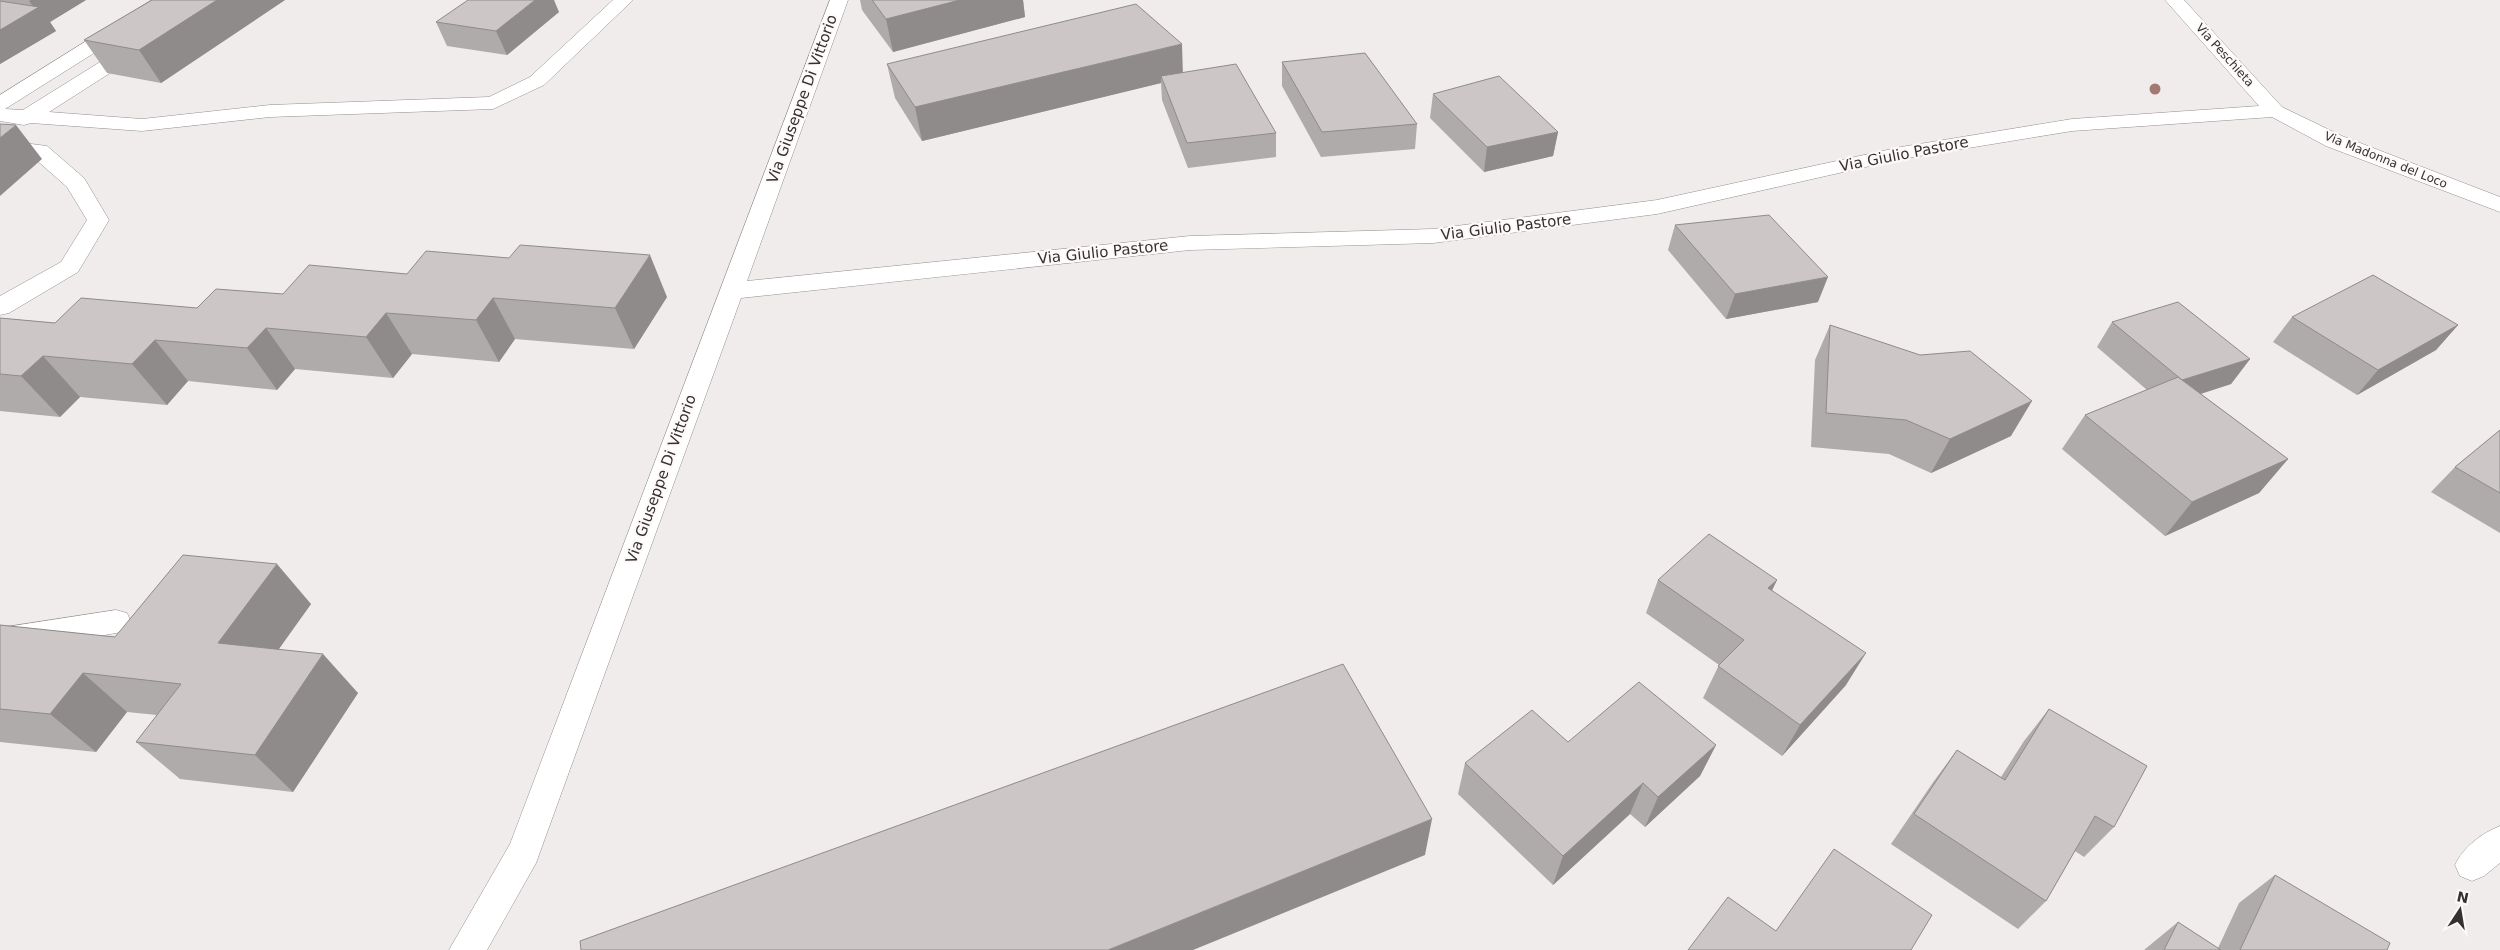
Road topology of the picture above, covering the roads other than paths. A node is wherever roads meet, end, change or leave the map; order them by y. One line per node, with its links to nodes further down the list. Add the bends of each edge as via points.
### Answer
1 (165, 0): 6 (street)
2 (624, 0): 9 (street, via 537,81 493,103 270,111 142,125)
3 (839, 0): 12 (street, Via Giuseppe Di Vittorio)
4 (2174, 0): 7 (street, Via Peschieta)
5 (154, 36): 9 (street)
6 (0, 104)
7 (2275, 111): 11 (street, Via Madonna del Loco, via 2334,141); 12 (street, Via Giulio Pastore, via 2072,125 1901,153 1657,207 1433,236 1190,243)
8 (0, 115): 9 (street)
9 (24, 119)
10 (0, 146): 13 (street, via 39,151 76,183 98,220 70,267)
11 (2500, 205)
12 (731, 292): 18 (street, Via Giuseppe Di Vittorio, via 524,852)
13 (0, 307)
14 (116, 622): 15 (street)
15 (0, 641)
16 (2500, 842): 17 (street)
17 (2472, 864)
18 (467, 950)

